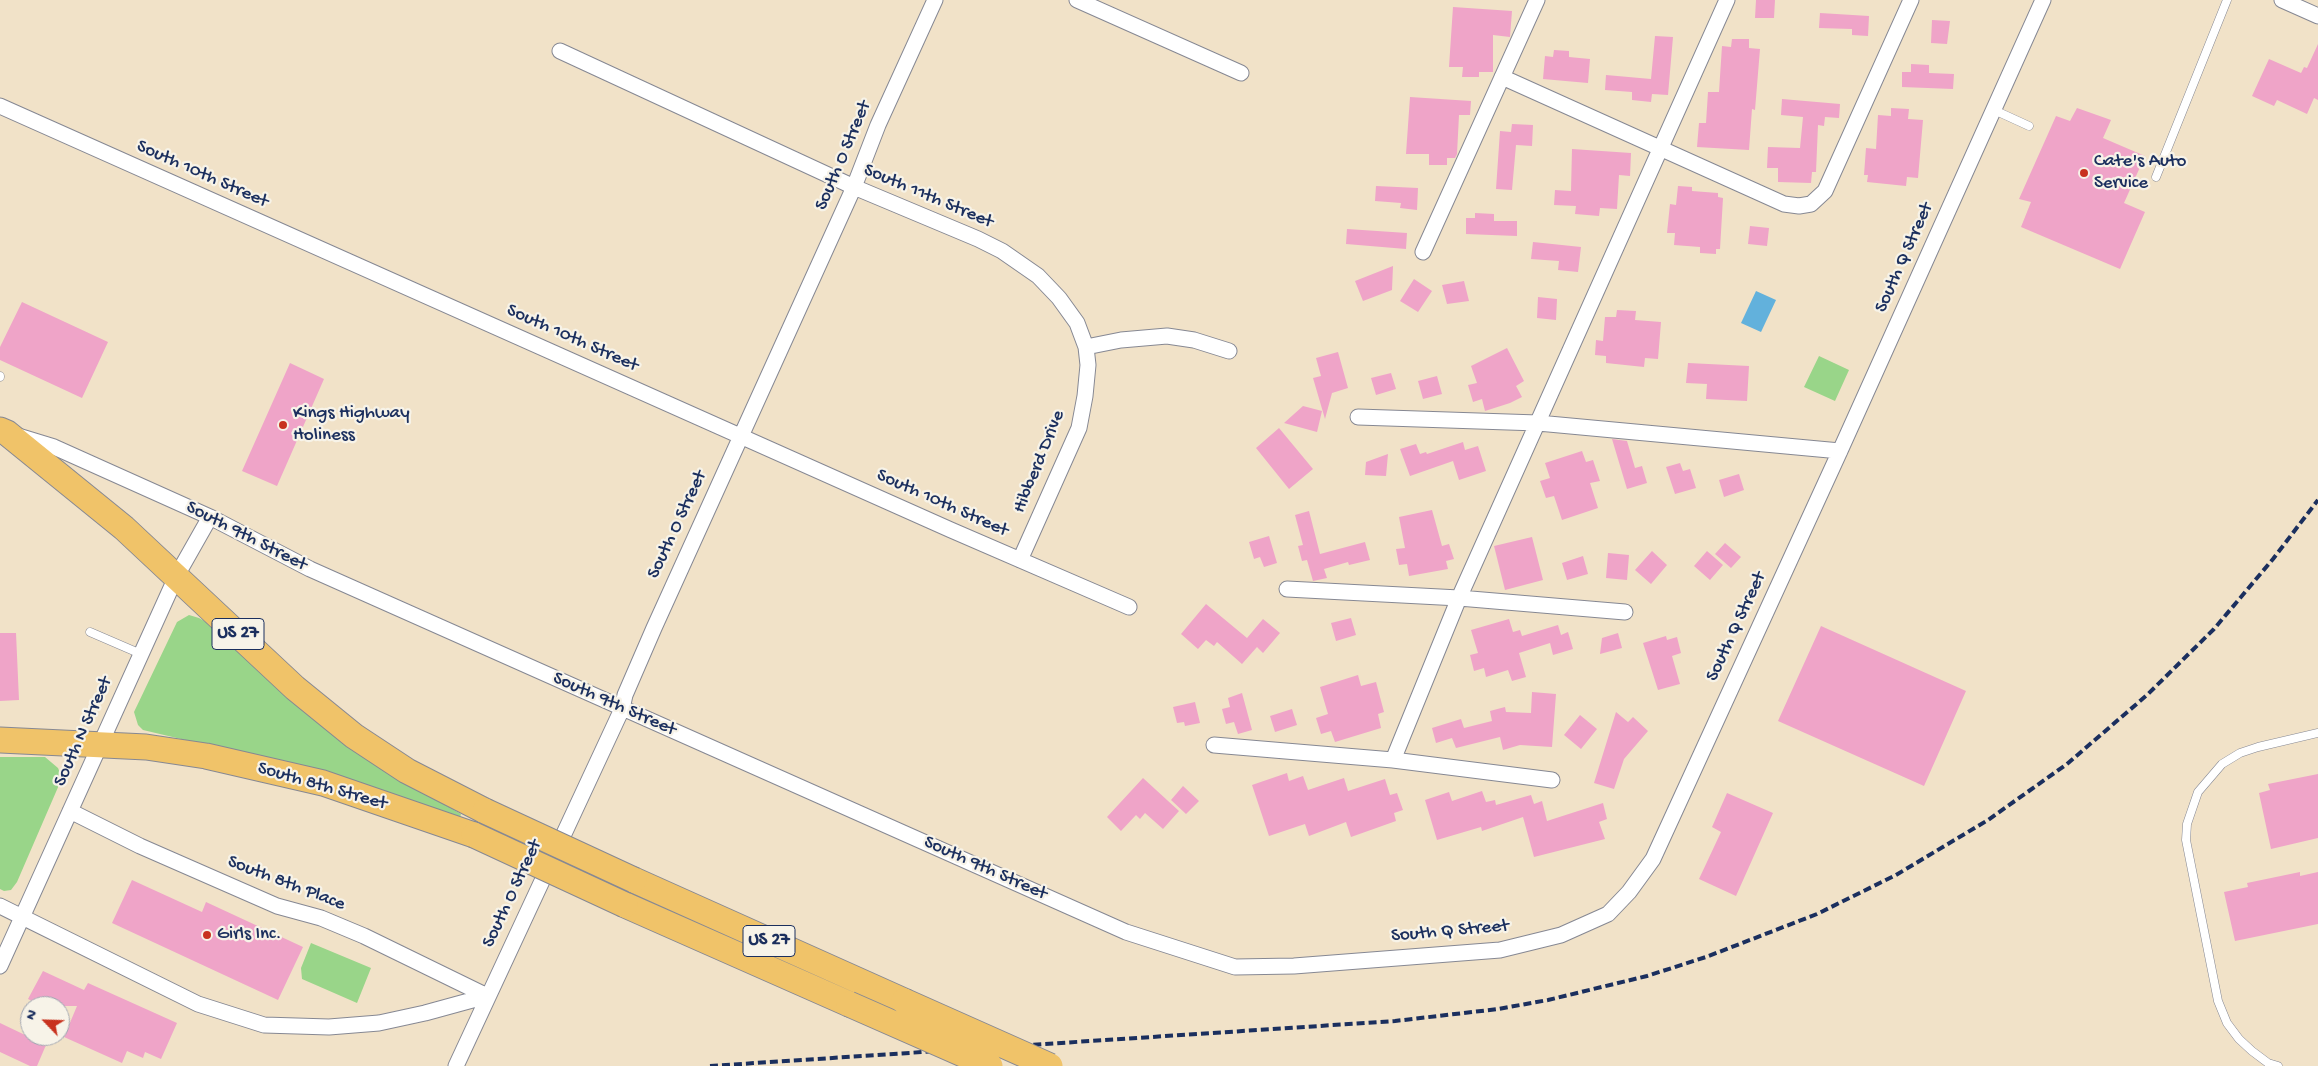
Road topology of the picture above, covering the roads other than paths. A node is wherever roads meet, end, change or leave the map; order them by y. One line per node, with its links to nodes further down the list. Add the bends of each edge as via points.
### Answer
1 (935, 0): 18 (street, South O Street)
2 (1078, 0): 11 (street)
3 (1537, 0): 12 (street)
4 (1726, 0): 16 (street)
5 (1911, 0): 16 (street, via 1825,192 1811,204 1784,204)
6 (2043, 0): 14 (street, South Q Street)
7 (2227, 0): 17 (lane)
8 (2282, 0): 9 (street)
9 (2318, 16)
10 (560, 50): 18 (street, South 11th Street)
11 (1241, 73)
12 (1502, 77): 16 (street); 19 (street)
13 (0, 106): 25 (street, South 10th Street)
14 (1994, 110): 15 (lane); 26 (street, South Q Street)
15 (2029, 126)
16 (1661, 148): 23 (street)
17 (2156, 176)
18 (854, 186): 20 (street, South 11th Street, via 1002,251 1038,276 1059,298 1077,323); 25 (street, South O Street)
19 (1423, 252)
20 (1086, 347): 21 (street, via 1167,336); 28 (street, Hibberd Drive, via 1088,365 1079,428)
21 (1229, 351)
22 (1358, 417): 23 (street)
23 (1538, 423): 26 (street); 31 (street)
24 (3, 432): 27 (street, South 9th Street, via 54,446); 29 (highway, US 27, via 124,528)
25 (741, 436): 28 (street, South 10th Street); 36 (street, South O Street, via 654,628)
26 (1840, 451): 47 (street, South Q Street, via 1653,859 1608,914 1561,936 1500,950 1294,966)
27 (210, 517): 29 (street, South N Street); 36 (street, South 9th Street, via 310,569)
28 (1020, 560): 32 (street, South 10th Street)
29 (176, 577): 35 (street, South N Street); 51 (highway, US 27, bridge, via 295,688 354,736 407,772 634,880)
30 (1287, 589): 31 (street)
31 (1459, 598): 33 (street); 41 (street)
32 (1129, 607)
33 (1625, 612)
34 (90, 632): 35 (lane)
35 (141, 654): 39 (street, South N Street)
36 (622, 709): 47 (street, South 9th Street, via 1126,932); 48 (street, South O Street)
37 (2318, 733): 52 (lane, via 2258,747 2222,764 2198,792 2186,824 2186,840 2218,1001 2227,1023 2240,1039 2252,1051)
38 (0, 740): 39 (highway, South 8th Street / US 27)
39 (101, 744): 43 (street, South N Street); 50 (highway, South 8th Street / US 27, bridge, via 206,756 323,783 474,835)
40 (1214, 745): 41 (street)
41 (1393, 760): 42 (street)
42 (1552, 780)
43 (70, 811): 45 (street, South N Street); 48 (street, South 8th Place, via 140,846 277,906 321,918 364,936)
44 (0, 906): 45 (street)
45 (22, 916): 46 (street, South N Street); 48 (street, via 198,1004 264,1025 329,1027 379,1023 426,1014)
46 (0, 966)
47 (1235, 967)
48 (487, 996): 49 (street, South O Street)
49 (456, 1066)
50 (990, 1066)
51 (1050, 1066)
52 (2278, 1066)

